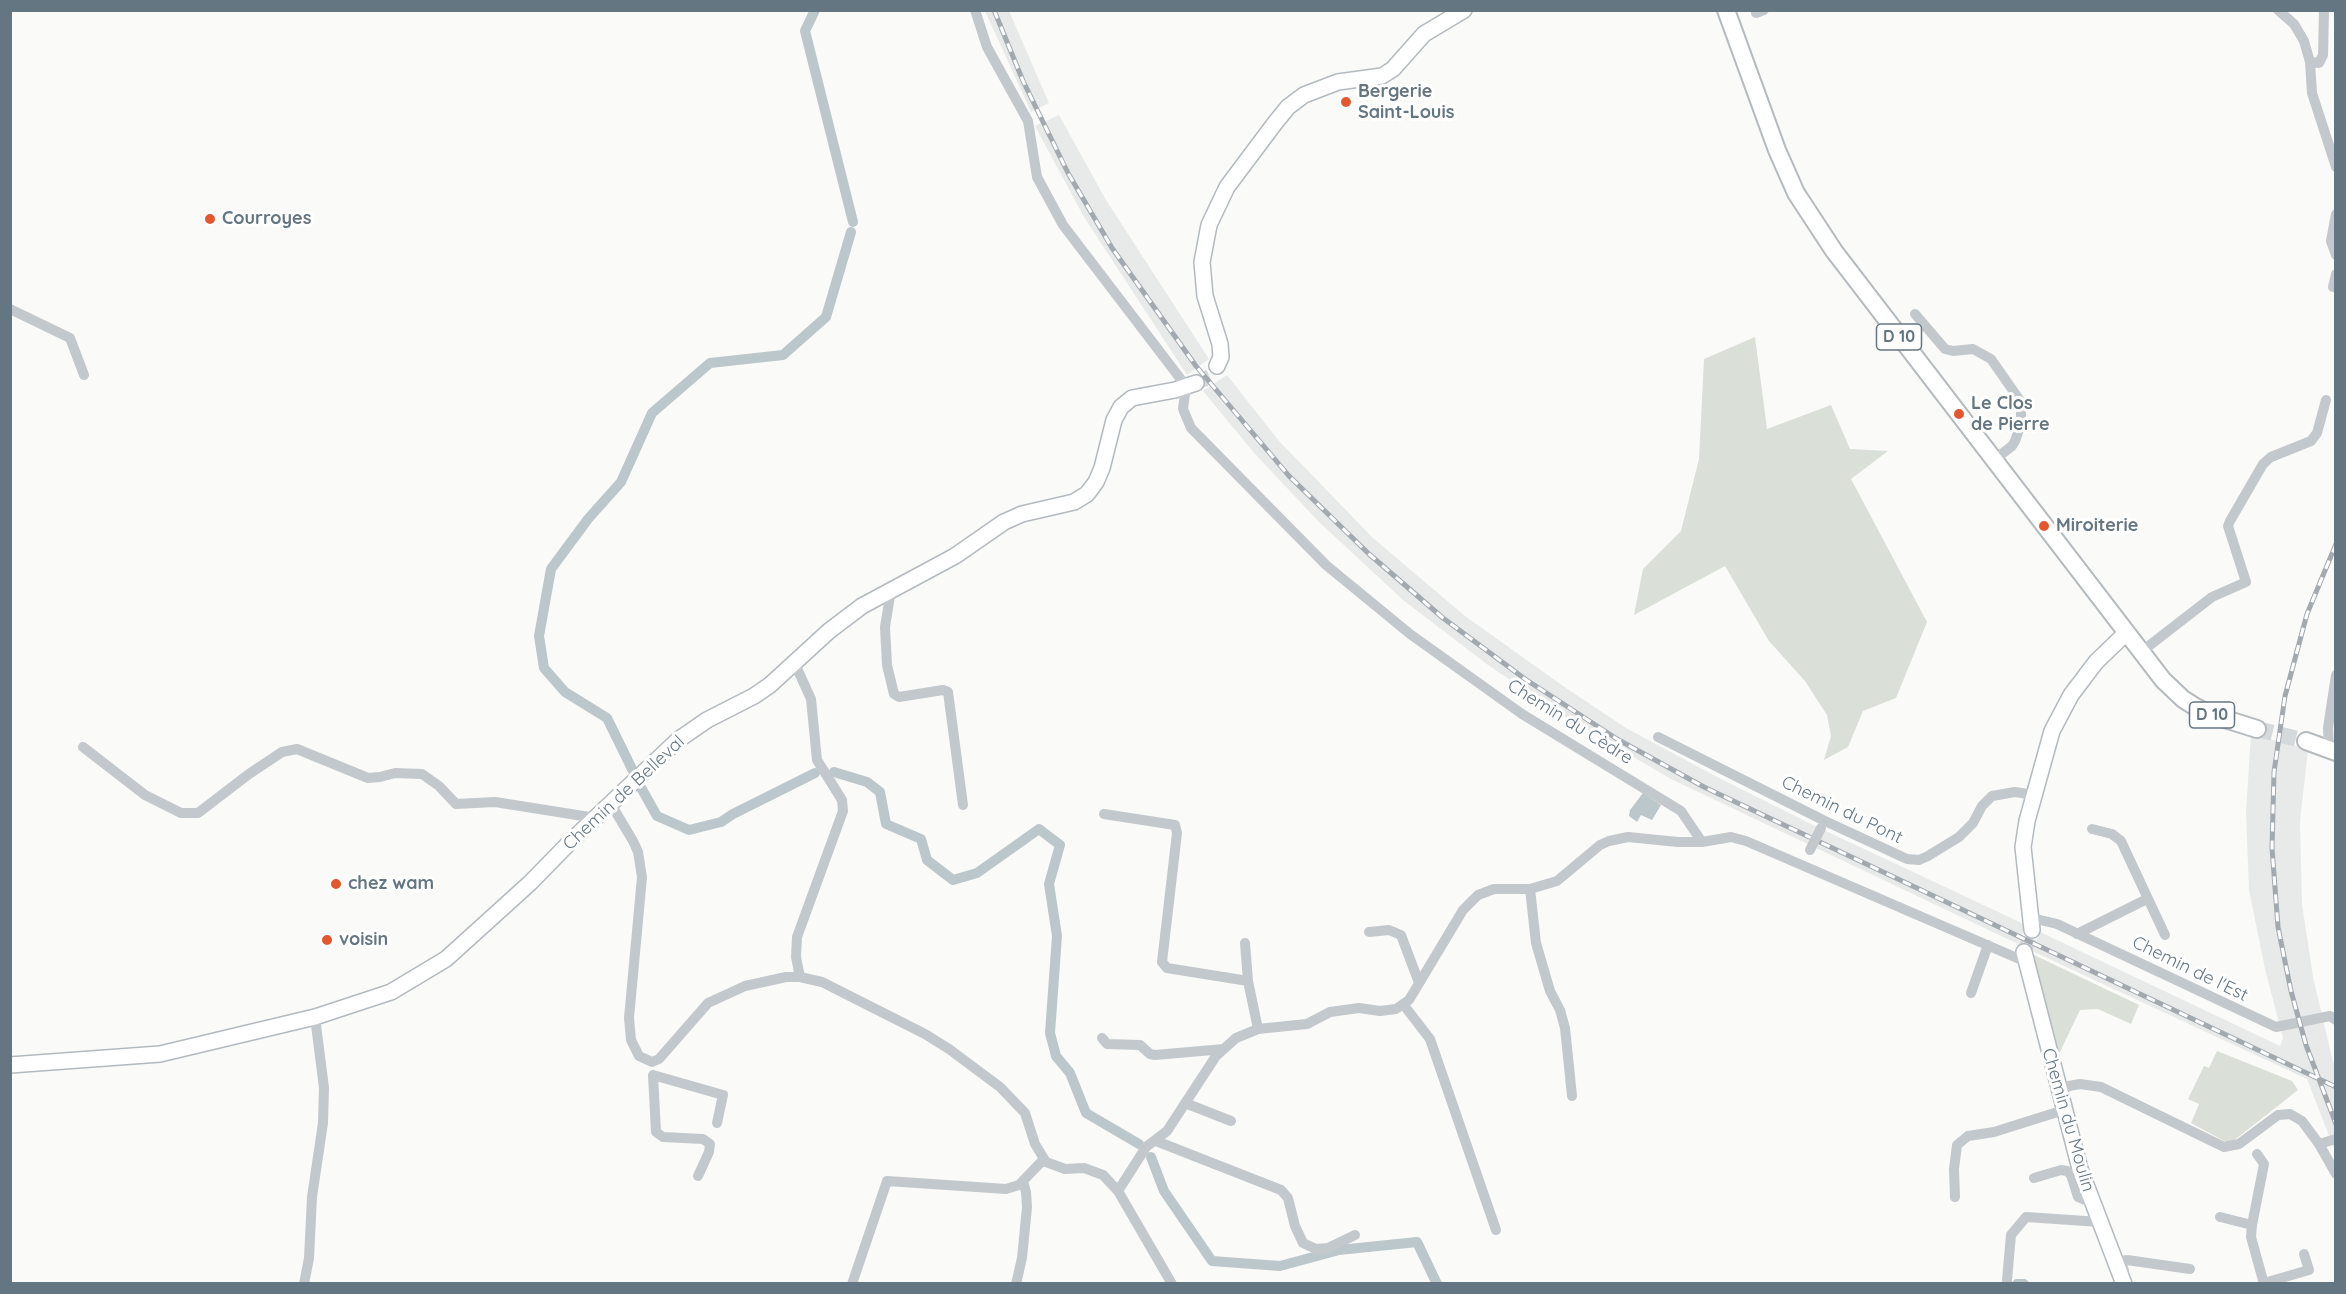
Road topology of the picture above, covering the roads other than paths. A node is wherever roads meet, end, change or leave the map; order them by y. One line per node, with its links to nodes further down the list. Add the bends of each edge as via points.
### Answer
1 (975, 10): 18 (street, via 987,47 1028,121 1037,177 1063,225)
2 (1464, 10): 16 (street, via 1424,34 1382,76 1338,82 1304,95 1288,107 1227,187 1209,225 1202,262 1205,297 1220,344)
3 (1726, 10): 20 (main road, D 10, via 1777,150 1811,219)
4 (1756, 10): 5 (street)
5 (1764, 10)
6 (2278, 10): 8 (street, via 2301,32)
7 (2324, 10): 8 (street, via 2323,55 2319,63)
8 (2310, 62): 9 (street, via 2312,93)
9 (2336, 167)
10 (2336, 214): 11 (street, via 2331,241)
11 (2336, 255)
12 (2336, 274): 13 (street)
13 (2333, 287)
14 (10, 309): 17 (street, via 70,338)
15 (1915, 314): 20 (street, via 1945,349 1973,349 1991,359 2021,402 2021,424 2015,441)
16 (1217, 366)
17 (84, 375)
18 (1191, 384): 21 (street, Chemin de Belleval, via 1132,398 1121,407 1102,468 1087,494 1074,502 1004,522 956,556); 38 (street, Chemin du Cèdre, via 1183,409 1191,429 1326,565 1410,634 1522,714 1682,811)
19 (2326, 400): 23 (street, via 2311,441 2263,464 2230,521 2228,526 2246,582 2212,597)
20 (1994, 460): 22 (main road, D 10)
21 (891, 590): 24 (street, Chemin de Belleval, via 846,617); 33 (street, via 885,627 894,694 899,697 948,692)
22 (2126, 633): 23 (main road, D 10); 31 (street, via 2096,662 2061,712)
23 (2141, 652): 26 (main road, D 10, via 2163,680 2189,703 2209,714)
24 (795, 664): 32 (street, Chemin de Belleval, via 754,696 678,740); 49 (street, via 812,699 817,760 842,800 843,811 797,937 795,957)
25 (2336, 675): 30 (street, via 2328,728)
26 (2257, 729)
27 (1658, 737): 36 (street, Chemin du Pont)
28 (2306, 741): 30 (main road)
29 (82, 747): 35 (street, via 145,795 181,813 198,813 282,752 297,749 368,778 394,773 422,774 456,804 495,802)
30 (2332, 750)
31 (2034, 795): 36 (street, Chemin du Pont, via 2015,792 1992,796 1959,837 1919,860 1898,856); 42 (street, via 2023,847)
32 (611, 804): 35 (street, Chemin de Belleval); 49 (street, via 638,852 642,877 629,1018 631,1040 639,1056 652,1062 666,1054 697,1012 719,996 758,981)
33 (963, 805)
34 (1104, 814): 50 (street, via 1168,822 1177,829 1164,965)
35 (596, 818): 54 (street, Chemin de Belleval, via 446,959 391,992)
36 (1823, 824): 39 (street, bridge)
37 (2092, 829): 41 (street, via 2112,834 2121,841)
38 (1702, 842): 39 (street, via 1731,837); 40 (street, via 1628,837 1610,841 1599,845 1557,881)
39 (1804, 865): 47 (street)
40 (1530, 889): 51 (street, via 1494,889 1478,895 1463,910); 61 (street, via 1536,943 1565,1028)
41 (2147, 899): 44 (street); 45 (street)
42 (2032, 924): 44 (street, Chemin de l'Est, via 2041,919)
43 (1369, 932): 51 (street, via 1389,930 1401,935)
44 (2077, 934): 55 (street, Chemin de l'Est, via 2276,1027 2330,1016)
45 (2165, 935)
46 (1245, 943): 50 (street)
47 (1988, 945): 48 (street); 52 (street)
48 (2024, 957): 60 (street, Chemin du Moulin)
49 (800, 977): 70 (street, via 822,982 925,1034 957,1055 1018,1103)
50 (1248, 981): 56 (street)
51 (1419, 983): 53 (street)
52 (1971, 993)
53 (1403, 1004): 56 (street, via 1380,1011 1359,1008 1330,1012 1307,1024); 81 (street, via 1430,1039)
54 (315, 1017): 59 (street, Chemin de Belleval, via 160,1054); 87 (street, via 324,1088 323,1123)
55 (2336, 1020)
56 (1258, 1029): 58 (street, via 1236,1038)
57 (1102, 1038): 58 (street, via 1107,1044 1140,1045 1155,1055)
58 (1224, 1049): 62 (street)
59 (10, 1065)
60 (2058, 1088): 63 (street, Chemin du Moulin); 68 (street, via 2080,1084 2101,1087 2224,1147 2239,1144 2278,1115 2290,1114 2302,1121)
61 (1572, 1096)
62 (1185, 1103): 64 (street); 67 (street)
63 (2064, 1110): 76 (street, via 1968,1136 1957,1145); 77 (street, Chemin du Moulin)
64 (1231, 1121)
65 (717, 1123): 72 (street, via 723,1095 653,1075 656,1132 663,1137 703,1139 710,1144)
66 (2336, 1139): 68 (street)
67 (1156, 1141): 75 (street, via 1146,1147); 82 (street, via 1281,1190 1288,1198 1303,1243 1316,1249 1328,1248)
68 (2319, 1144): 71 (street)
69 (2257, 1154): 80 (street, via 2264,1164)
70 (1044, 1159): 74 (street); 75 (street, via 1055,1167 1094,1170)
71 (2336, 1174)
72 (698, 1176)
73 (2034, 1178): 77 (street, via 2067,1171 2078,1197)
74 (1023, 1180): 88 (street, via 1006,1189 887,1181); 89 (street, via 1027,1207)
75 (1118, 1191): 90 (street)
76 (1955, 1197)
77 (2090, 1198): 79 (street, Chemin du Moulin)
78 (2220, 1217): 80 (street)
79 (2100, 1222): 85 (street, via 2026,1217 2011,1235); 91 (street, Chemin du Moulin)
80 (2252, 1225): 86 (street, via 2251,1237)
81 (1496, 1230)
82 (1355, 1235)
83 (2304, 1254): 86 (street, via 2309,1270)
84 (2190, 1269): 91 (street, via 2121,1261)
85 (2007, 1280)
86 (2264, 1283)
87 (304, 1284)
88 (852, 1284)
89 (1016, 1284)
90 (1172, 1284)
91 (2126, 1284)

